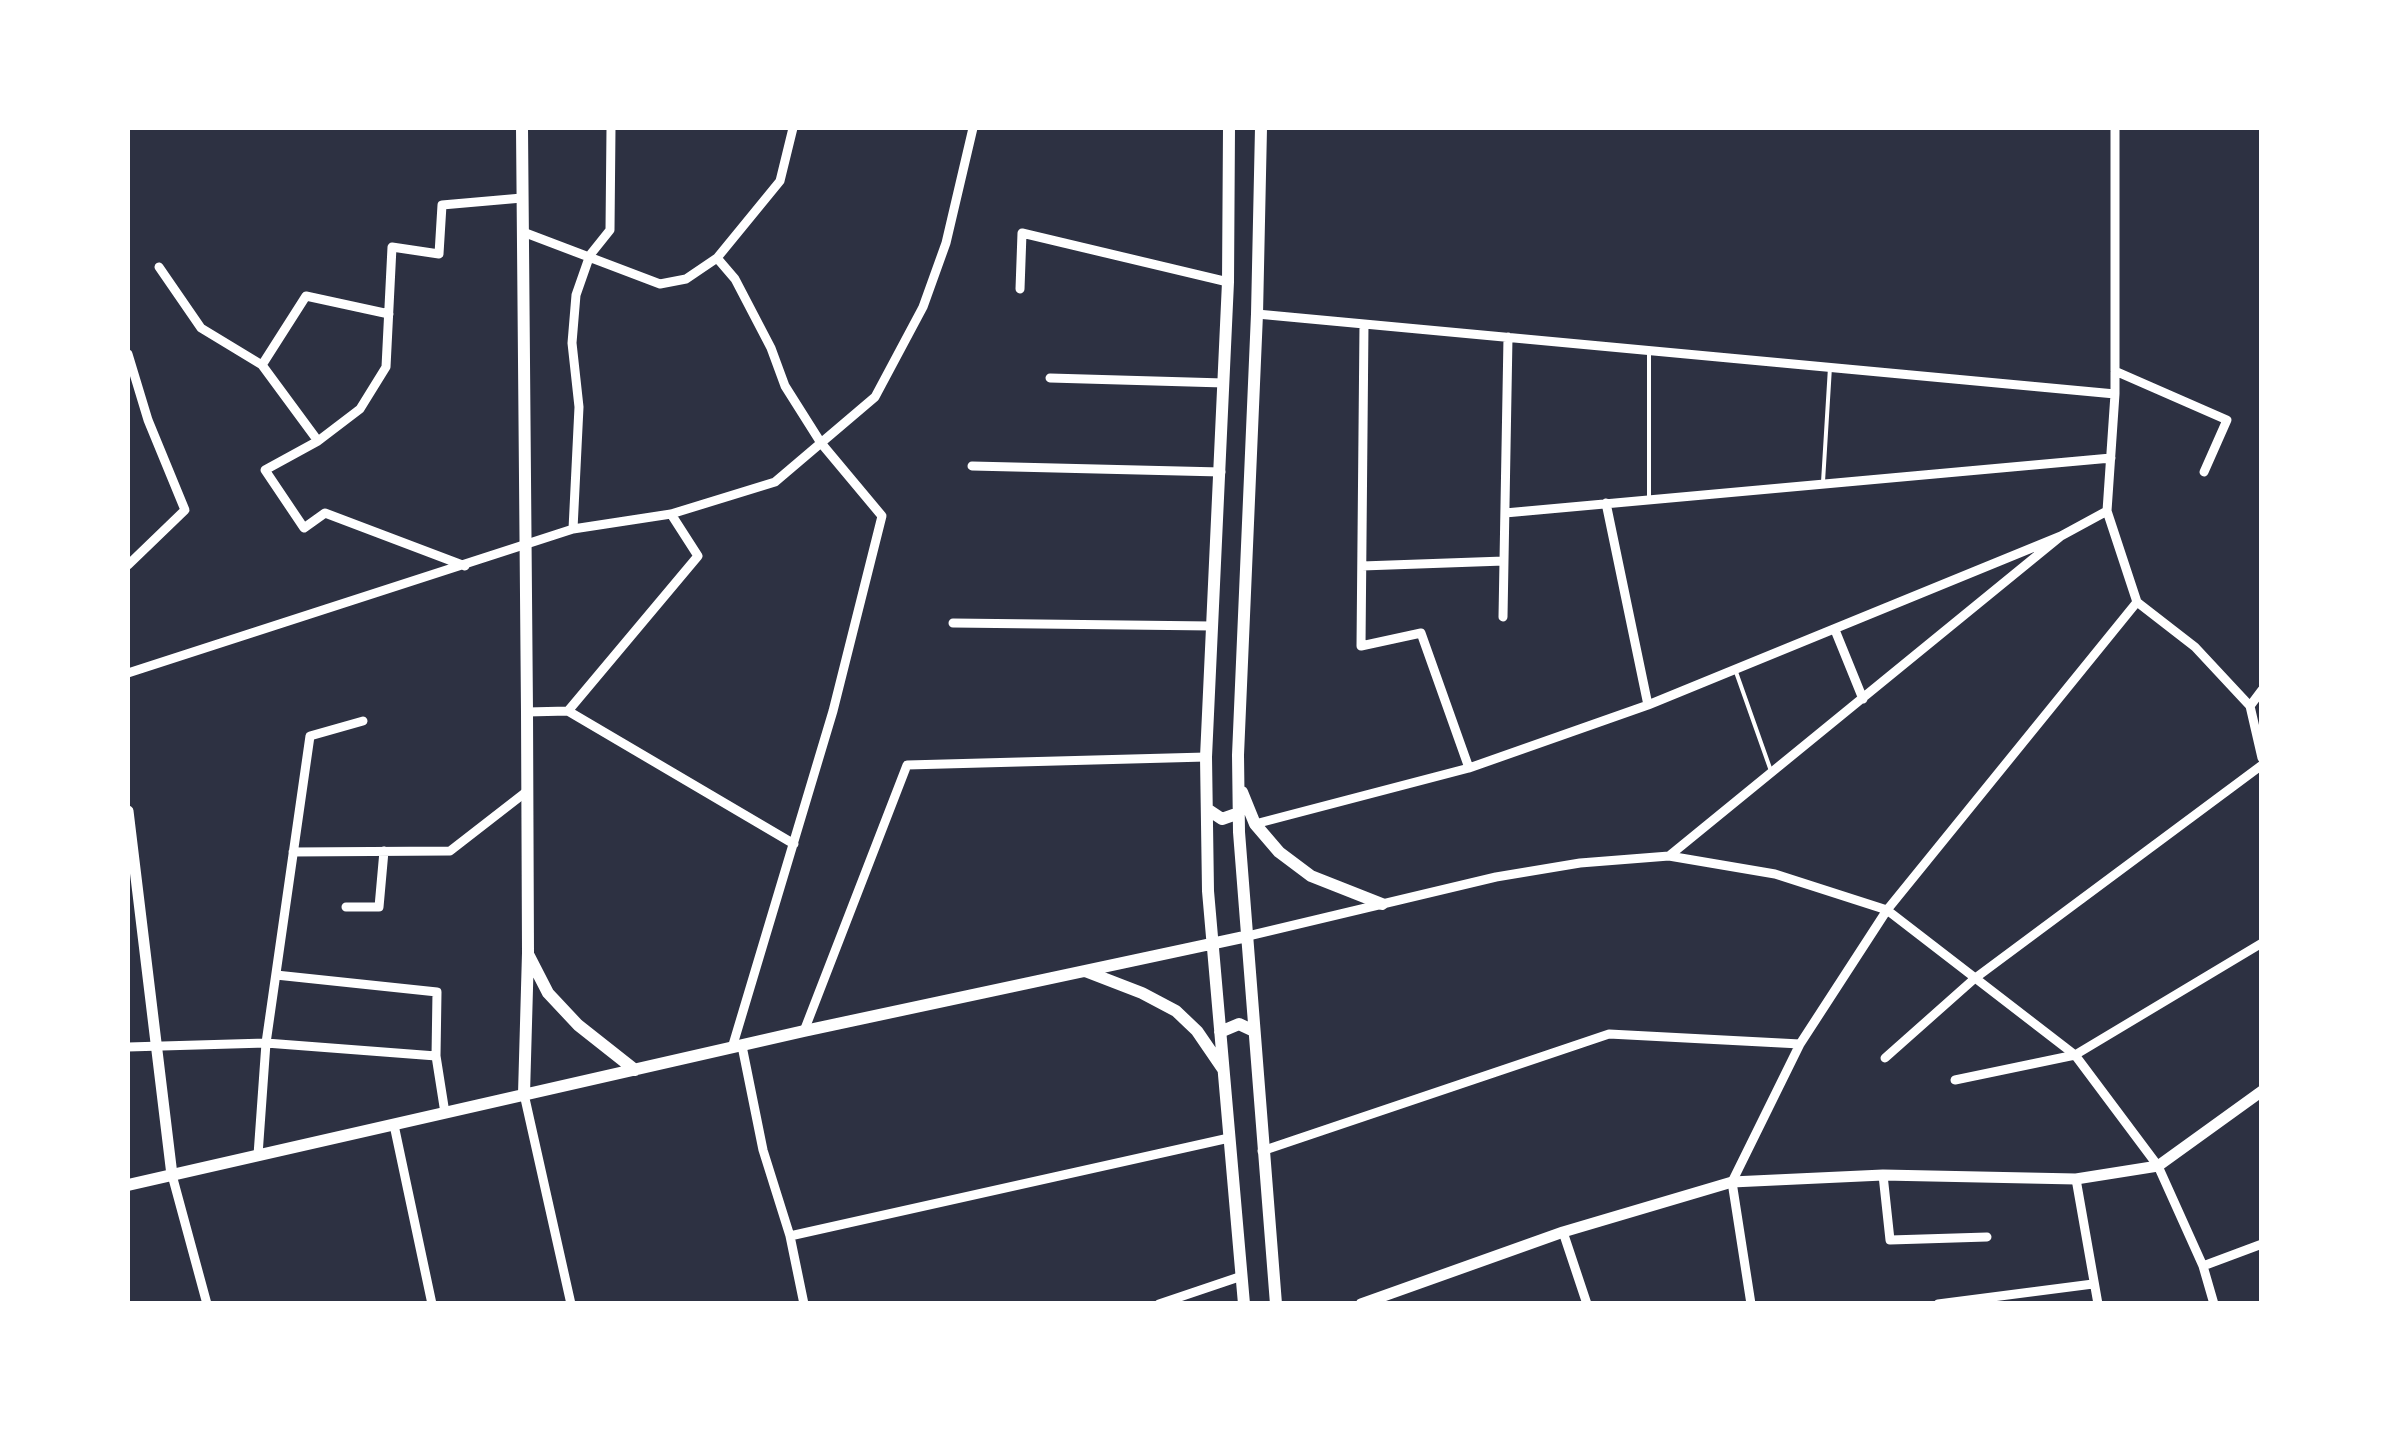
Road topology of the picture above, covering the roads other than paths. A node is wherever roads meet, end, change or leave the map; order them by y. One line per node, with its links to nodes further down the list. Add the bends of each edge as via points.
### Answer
1 (522, 128): 8 (main road)
2 (611, 128): 10 (street, via 610,230)
3 (793, 128): 11 (street, via 780,181)
4 (973, 128): 28 (street, via 923,307 875,397)
5 (1228, 128): 13 (main road)
6 (1261, 128): 16 (main road)
7 (2115, 128): 23 (street)
8 (522, 198): 9 (main road); 15 (street, via 442,205 439,254 392,248)
9 (523, 232): 10 (street); 41 (main road)
10 (590, 255): 11 (street, via 660,284 686,280); 39 (street, via 576,295 572,343 579,407)
11 (718, 258): 28 (street)
12 (159, 267): 21 (street, via 201,328)
13 (1228, 282): 14 (street, via 1022,233); 25 (main road)
14 (1020, 289)
15 (389, 314): 21 (street, via 306,296); 27 (street, via 386,366 360,409)
16 (1257, 314): 17 (street); 64 (main road)
17 (1364, 324): 18 (street); 45 (street)
18 (1508, 337): 19 (street); 37 (street)
19 (1650, 350): 22 (street); 34 (lane)
20 (128, 354): 43 (street, via 186,510)
21 (262, 364): 27 (street)
22 (1830, 367): 26 (street); 33 (lane)
23 (2115, 371): 26 (street); 32 (street, via 2228,420)
24 (1050, 378): 25 (street)
25 (1224, 383): 31 (main road)
26 (2115, 394): 29 (street)
27 (318, 441): 44 (street, via 266,470 304,528 326,513)
28 (821, 443): 38 (street, via 775,482); 70 (street, via 882,516)
29 (2111, 458): 33 (street); 36 (street)
30 (972, 466): 31 (street)
31 (1221, 472): 49 (main road)
32 (2204, 472)
33 (1822, 484): 34 (street)
34 (1649, 500): 35 (street)
35 (1606, 503): 37 (street); 55 (street)
36 (2108, 511): 40 (street); 46 (street)
37 (1505, 513): 42 (street)
38 (671, 514): 39 (street); 57 (street, via 698,556)
39 (573, 530): 41 (street)
40 (2062, 536): 50 (street); 54 (street)
41 (525, 548): 44 (street); 58 (main road)
42 (1504, 561): 45 (street); 47 (street)
43 (128, 565)
44 (465, 566): 52 (street)
45 (1362, 566): 62 (street, via 1362,646 1421,632)
46 (2137, 602): 56 (street, via 2194,647); 76 (street)
47 (1502, 616)
48 (952, 624): 49 (street)
49 (1212, 626): 60 (main road)
50 (1836, 630): 51 (street); 54 (street)
51 (1736, 672): 55 (street); 63 (lane)
52 (128, 673)
53 (2262, 690): 56 (street)
54 (1863, 698): 63 (street)
55 (1648, 706): 62 (street)
56 (2250, 706): 61 (street)
57 (568, 711): 58 (street); 70 (street)
58 (528, 712): 65 (main road)
59 (363, 722): 71 (street, via 310,736)
60 (1206, 757): 66 (main road); 85 (street, via 907,766)
61 (2262, 762): 83 (street)
62 (1468, 768): 69 (street)
63 (1772, 772): 73 (street)
64 (1238, 784): 68 (main road); 69 (main road)
65 (526, 792): 72 (street, via 450,851); 80 (main road)
66 (1207, 810): 68 (main road, via 1222,820); 78 (main road)
67 (128, 811): 89 (street)
68 (1239, 814): 77 (main road)
69 (1256, 824): 74 (main road, via 1311,876)
70 (794, 844): 91 (street)
71 (293, 852): 72 (street); 82 (street)
72 (384, 852): 75 (street, via 379,907)
73 (1670, 856): 74 (street, via 1496,876); 76 (street, via 1775,874)
74 (1382, 904): 77 (street)
75 (346, 907)
76 (1887, 910): 83 (street); 88 (street)
77 (1248, 936): 78 (main road); 84 (main road)
78 (1212, 941): 81 (main road); 86 (main road)
79 (2262, 943): 92 (street)
80 (528, 953): 95 (main road, via 548,992 578,1026); 99 (main road)
81 (1082, 970): 85 (main road); 96 (main road, via 1176,1010)
82 (276, 975): 87 (street); 93 (street, via 437,992)
83 (1974, 979): 92 (street); 94 (street)
84 (1254, 1030): 86 (main road, via 1239,1024); 103 (main road)
85 (804, 1032): 91 (main road)
86 (1220, 1032): 96 (main road)
87 (266, 1043): 89 (street); 93 (street); 104 (street)
88 (1800, 1044): 103 (street, via 1609,1034); 109 (street)
89 (154, 1045): 90 (street); 106 (street)
90 (128, 1047)
91 (737, 1047): 95 (main road); 112 (street)
92 (2076, 1055): 97 (street); 105 (street)
93 (436, 1056): 100 (street)
94 (1885, 1058)
95 (635, 1070): 99 (main road)
96 (1224, 1070): 102 (main road)
97 (1955, 1080)
98 (2262, 1090): 105 (street)
99 (524, 1094): 100 (main road); 120 (street)
100 (445, 1113): 101 (main road)
101 (394, 1124): 104 (main road); 119 (street)
102 (1230, 1138): 112 (street); 116 (main road)
103 (1262, 1151): 124 (main road)
104 (258, 1156): 106 (main road)
105 (2158, 1166): 108 (street); 115 (street)
106 (172, 1175): 110 (main road); 118 (street)
107 (1882, 1175): 108 (street); 109 (street); 113 (street, via 1890,1240)
108 (2076, 1179): 117 (street)
109 (1732, 1182): 111 (street); 127 (street)
110 (128, 1185)
111 (1563, 1232): 125 (street); 126 (street)
112 (790, 1236): 121 (street)
113 (1987, 1237)
114 (2262, 1244): 115 (street)
115 (2203, 1266): 130 (street)
116 (1242, 1276): 122 (street); 123 (main road)
117 (2093, 1284): 128 (street); 129 (street)
118 (207, 1304)
119 (432, 1304)
120 (572, 1304)
121 (804, 1304)
122 (1159, 1304)
123 (1244, 1304)
124 (1276, 1304)
125 (1361, 1304)
126 (1587, 1304)
127 (1750, 1304)
128 (1938, 1304)
129 (2098, 1304)
130 (2214, 1304)

